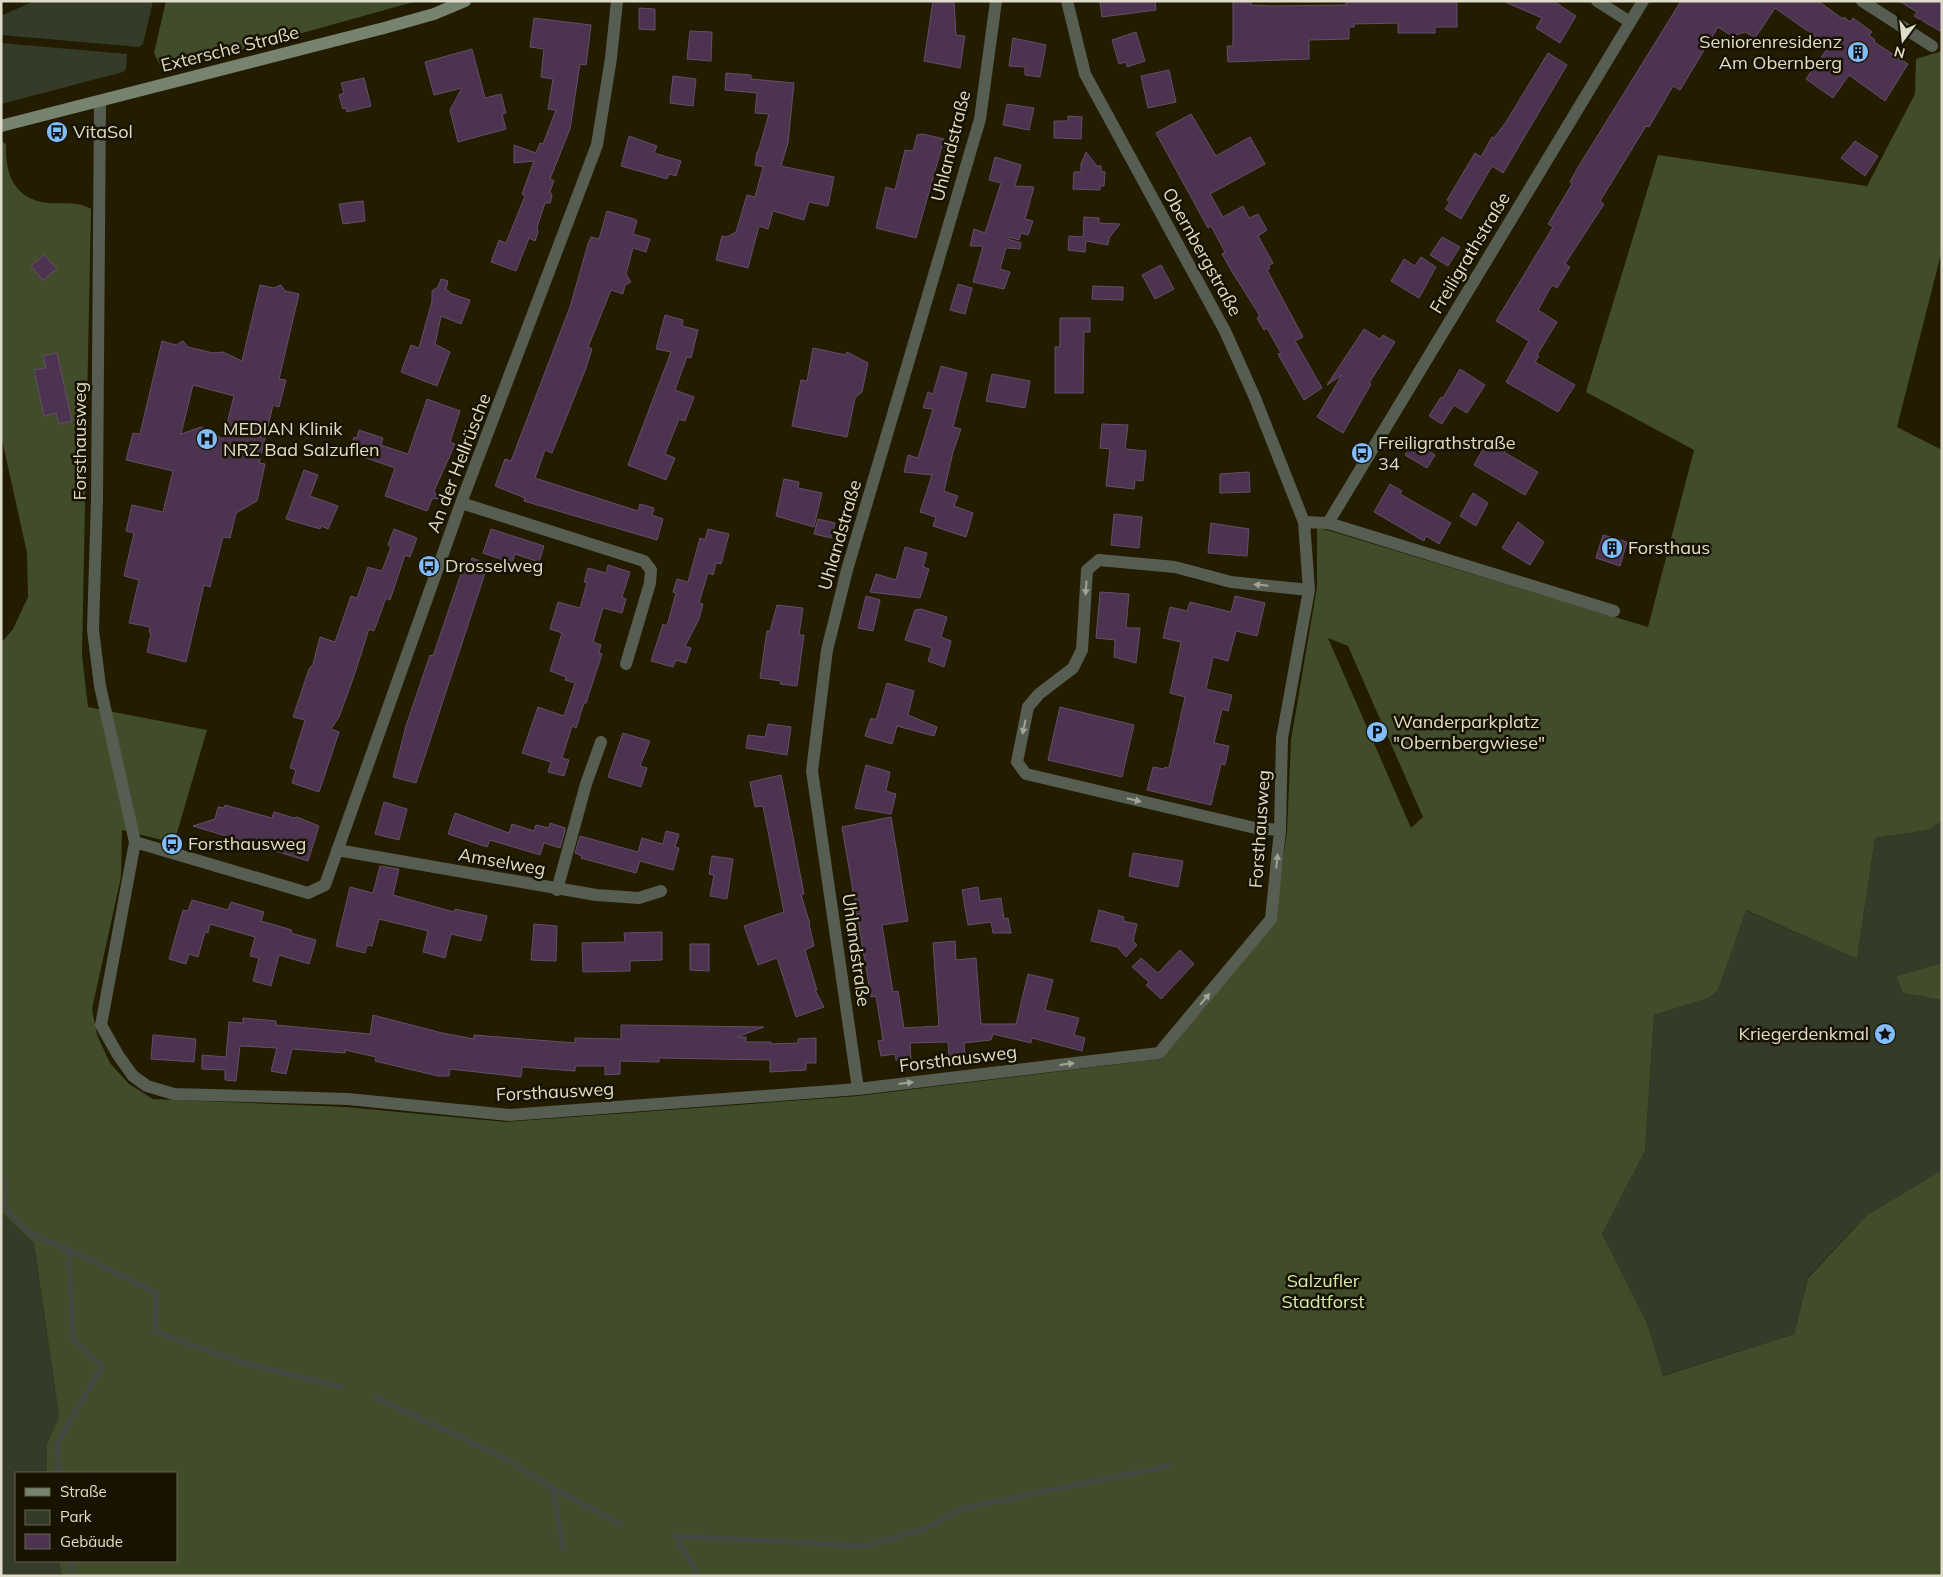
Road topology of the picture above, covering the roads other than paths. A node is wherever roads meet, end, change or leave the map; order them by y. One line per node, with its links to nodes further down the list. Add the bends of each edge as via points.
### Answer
1 (465, 1): 10 (main road, Extersche Straße, via 418,19)
2 (616, 1): 12 (street, An der Hellrüsche, via 598,145)
3 (996, 1): 24 (street, Uhlandstraße, via 980,119 847,570 825,669 812,771)
4 (1067, 1): 13 (street, Obernbergstraße, via 1085,74 1225,331)
5 (1597, 1): 8 (street)
6 (1643, 1): 8 (street, Freiligrathstraße)
7 (1862, 1): 9 (street)
8 (1630, 22): 14 (street, Freiligrathstraße)
9 (1932, 46)
10 (100, 101): 11 (main road, Extersche Straße); 20 (street, Forsthausweg, via 93,630 100,686)
11 (1, 126)
12 (461, 503): 17 (street, via 644,561 651,570 650,583); 21 (street, An der Hellrüsche)
13 (1304, 522): 14 (street); 15 (street, Forsthausweg)
14 (1328, 523): 16 (street)
15 (1310, 590): 19 (street, Forsthausweg, via 1282,738); 19 (street, one-way to 19, via 1231,582 1175,567 1100,560 1087,570 1082,650 1073,668 1039,694 1028,707 1016,762 1026,774 1255,828)
16 (1614, 612)
17 (626, 664)
18 (601, 742): 22 (street)
19 (1280, 830): 24 (street, Forsthausweg, one-way to 19, via 1159,1053 1271,919)
20 (135, 842): 21 (street, An der Hellrüsche, via 308,894 325,885); 24 (street, Forsthausweg, via 101,1025 133,1076 147,1086 174,1094 348,1100 509,1114)
21 (337, 850): 22 (street, Amselweg)
22 (557, 890): 23 (street, Amselweg, via 640,898)
23 (661, 891)
24 (858, 1089)

